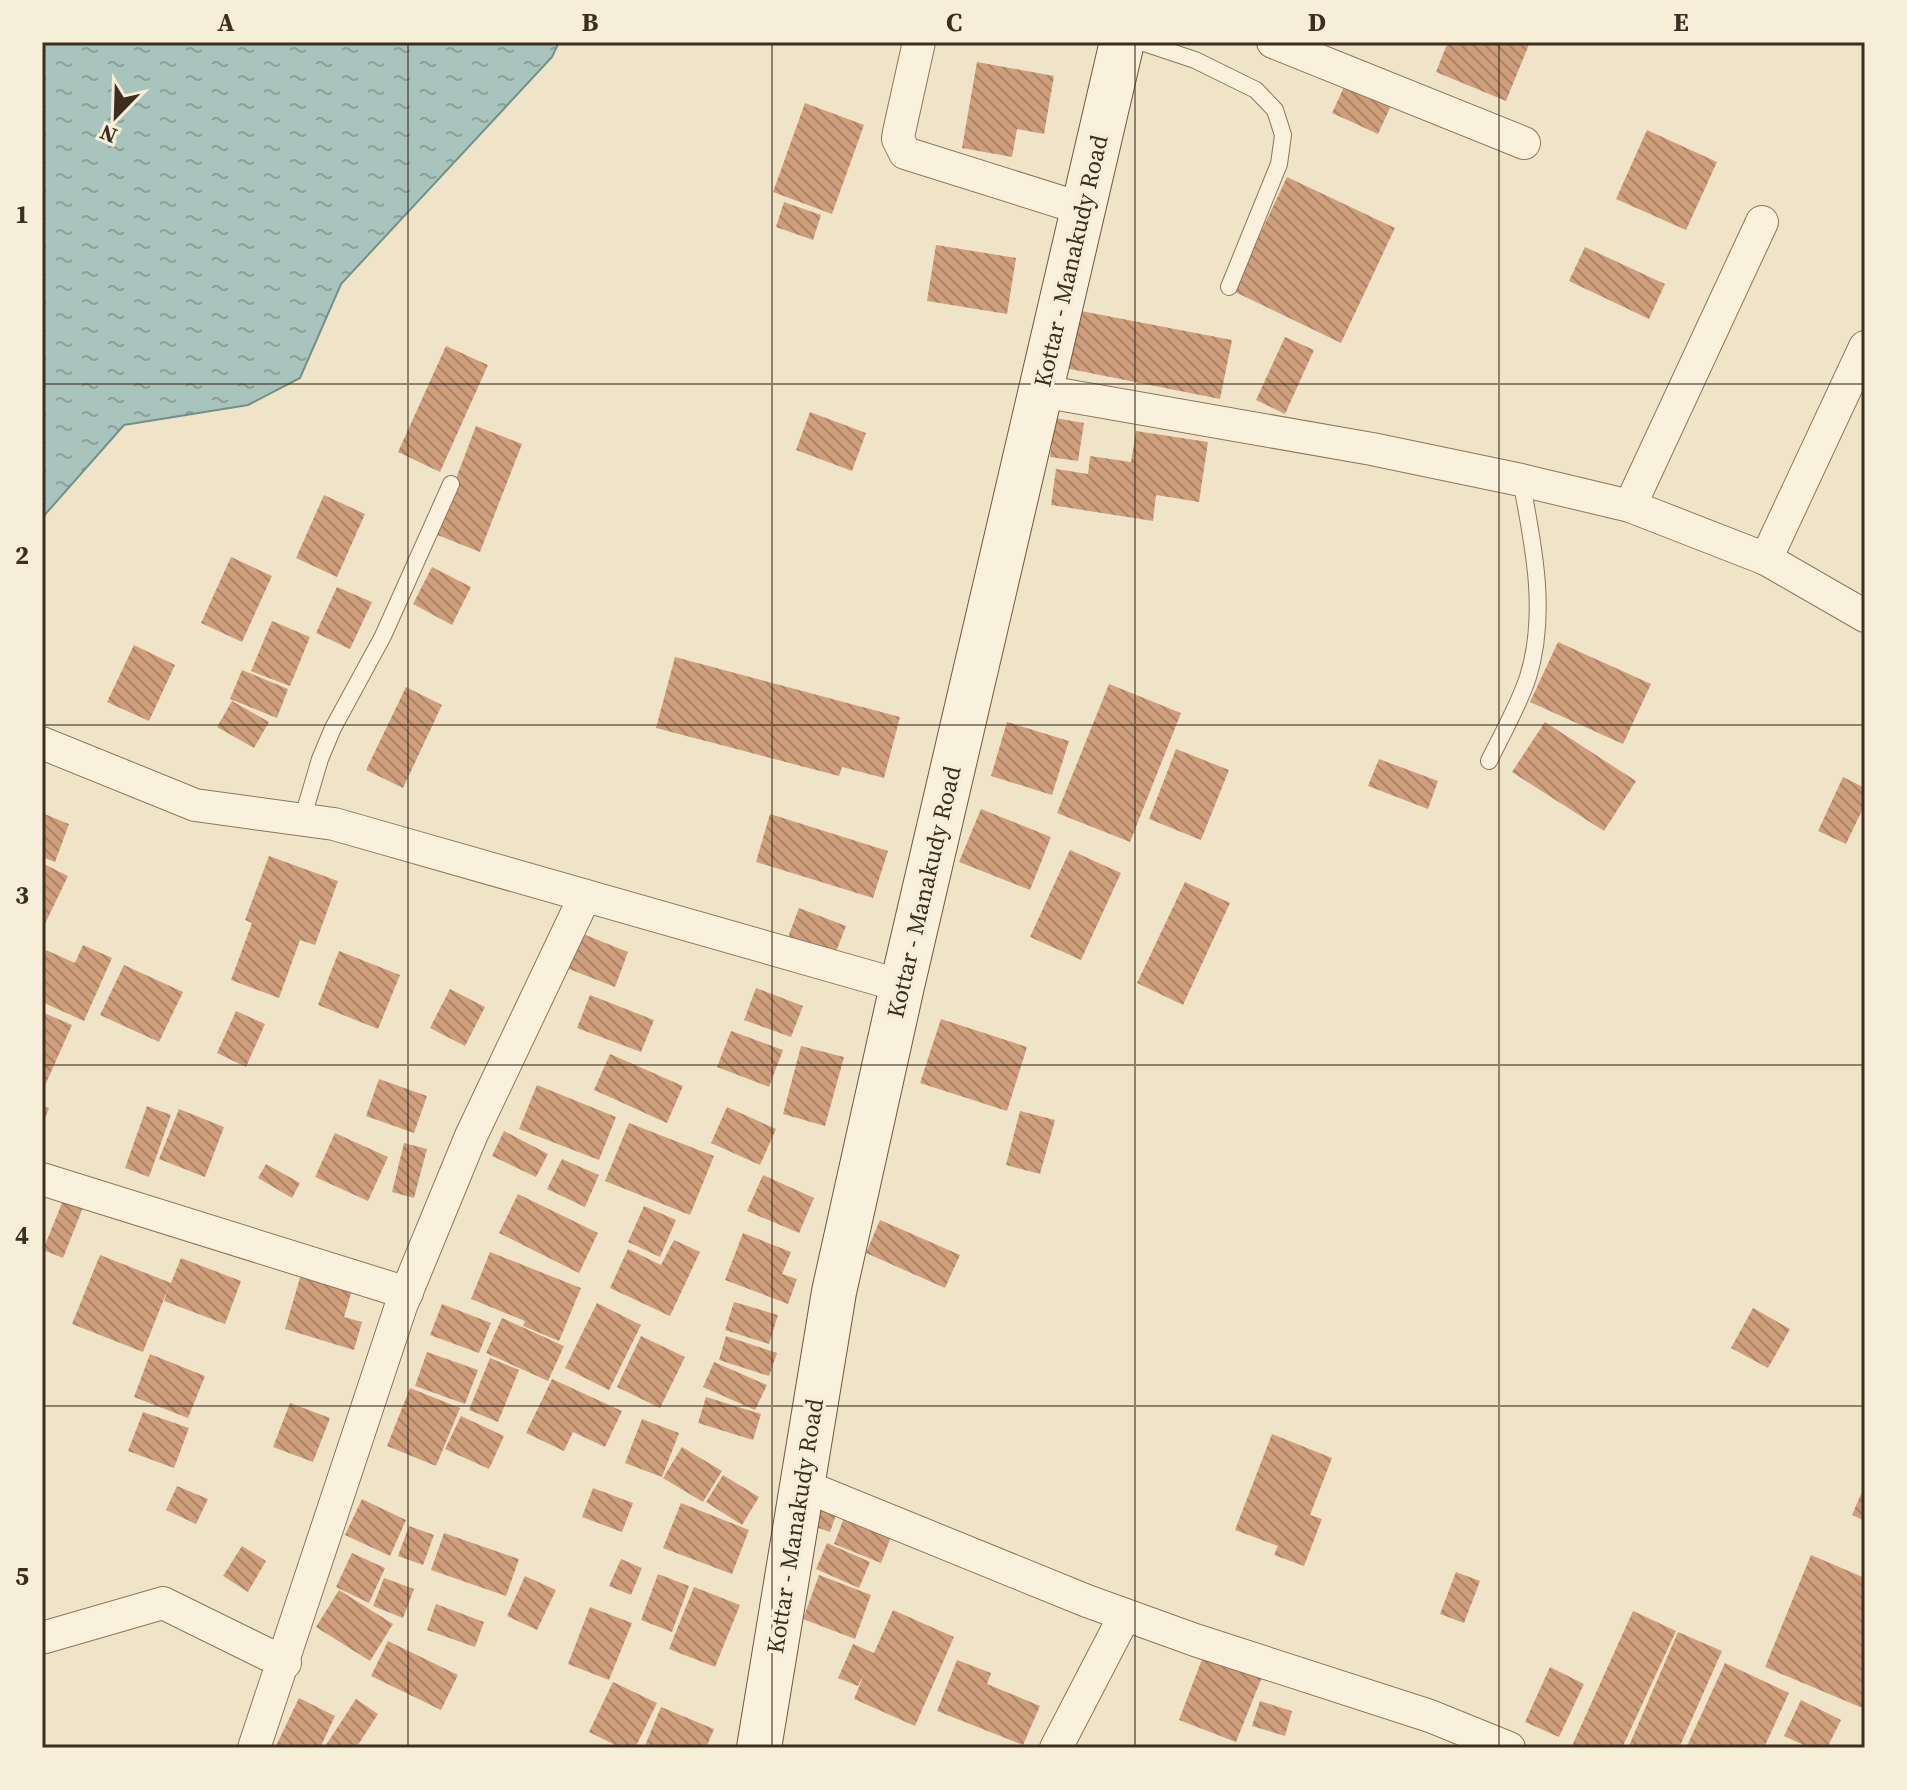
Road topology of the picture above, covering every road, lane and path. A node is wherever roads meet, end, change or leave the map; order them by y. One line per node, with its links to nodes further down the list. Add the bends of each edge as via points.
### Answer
1 (919, 42): 6 (street, via 898,139 905,153)
2 (1122, 42): 6 (main road, Kottar - Manakudy Road)
3 (1141, 42): 8 (lane, via 1195,60 1256,90 1275,110 1283,135 1279,164)
4 (1273, 42): 5 (street)
5 (1524, 143)
6 (1083, 209): 10 (main road, Kottar - Manakudy Road)
7 (1762, 222): 13 (street)
8 (1229, 287)
9 (1865, 347): 14 (street)
10 (1041, 391): 11 (street); 20 (main road, Kottar - Manakudy Road)
11 (1521, 480): 13 (street); 17 (lane, via 1534,551 1535,640 1528,678)
12 (451, 484): 18 (lane, via 383,636 333,728)
13 (1630, 506): 14 (street)
14 (1766, 559): 15 (street)
15 (1865, 616)
16 (42, 743): 18 (street, via 195,805)
17 (1489, 761)
18 (302, 820): 19 (street, via 334,824)
19 (585, 896): 20 (street); 22 (street, via 471,1136)
20 (902, 986): 23 (main road, Kottar - Manakudy Road, via 834,1292)
21 (42, 1179): 22 (street)
22 (407, 1293): 26 (street)
23 (802, 1485): 24 (street); 28 (main road, Kottar - Manakudy Road)
24 (1125, 1615): 29 (street); 30 (street, via 1430,1716)
25 (42, 1638): 26 (street, via 163,1603)
26 (285, 1663): 27 (street)
27 (254, 1748)
28 (759, 1748)
29 (1056, 1748)
30 (1509, 1748)

